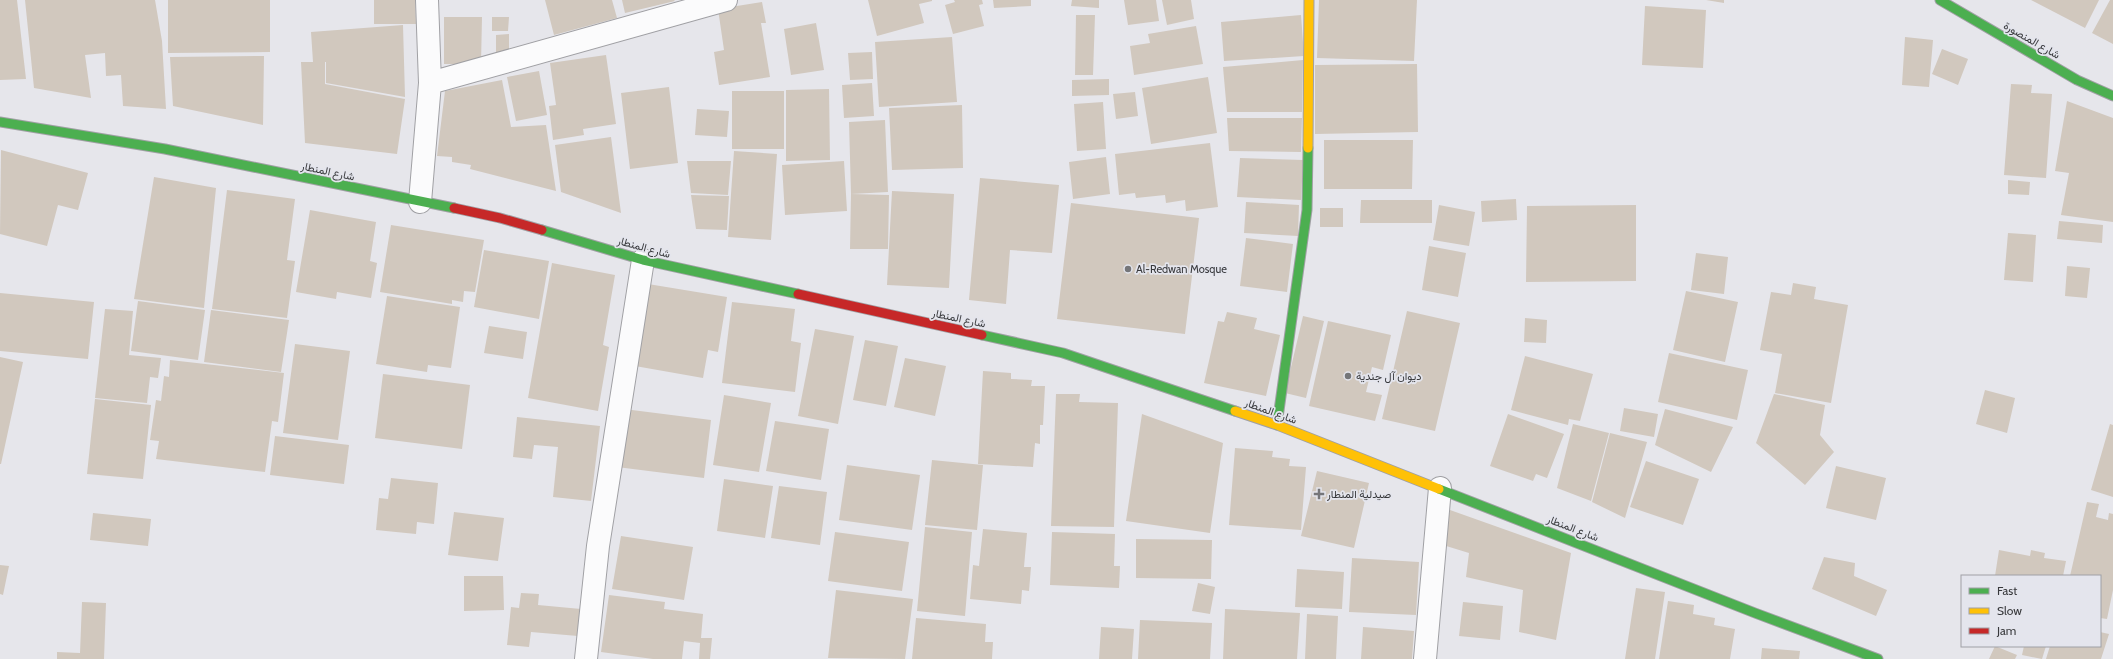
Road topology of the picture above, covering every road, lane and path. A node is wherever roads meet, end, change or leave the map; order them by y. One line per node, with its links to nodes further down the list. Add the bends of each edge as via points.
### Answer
1 (427, 0): 5 (street)
2 (726, 0): 5 (street)
3 (1308, 0): 10 (street, via 1308,210)
4 (1940, 0): 6 (street, شارع المنصورة, via 2077,80)
5 (430, 83): 8 (street)
6 (2113, 96)
7 (0, 122): 8 (street, شارع المنطار, via 165,149)
8 (420, 202): 9 (street, شارع المنطار, via 500,218)
9 (643, 260): 10 (street, شارع المنطار, via 1064,353); 12 (street, via 598,546)
10 (1277, 425): 11 (street, شارع المنطار)
11 (1440, 488): 13 (street); 14 (street, شارع المنطار)
12 (586, 659)
13 (1425, 659)
14 (1878, 659)

